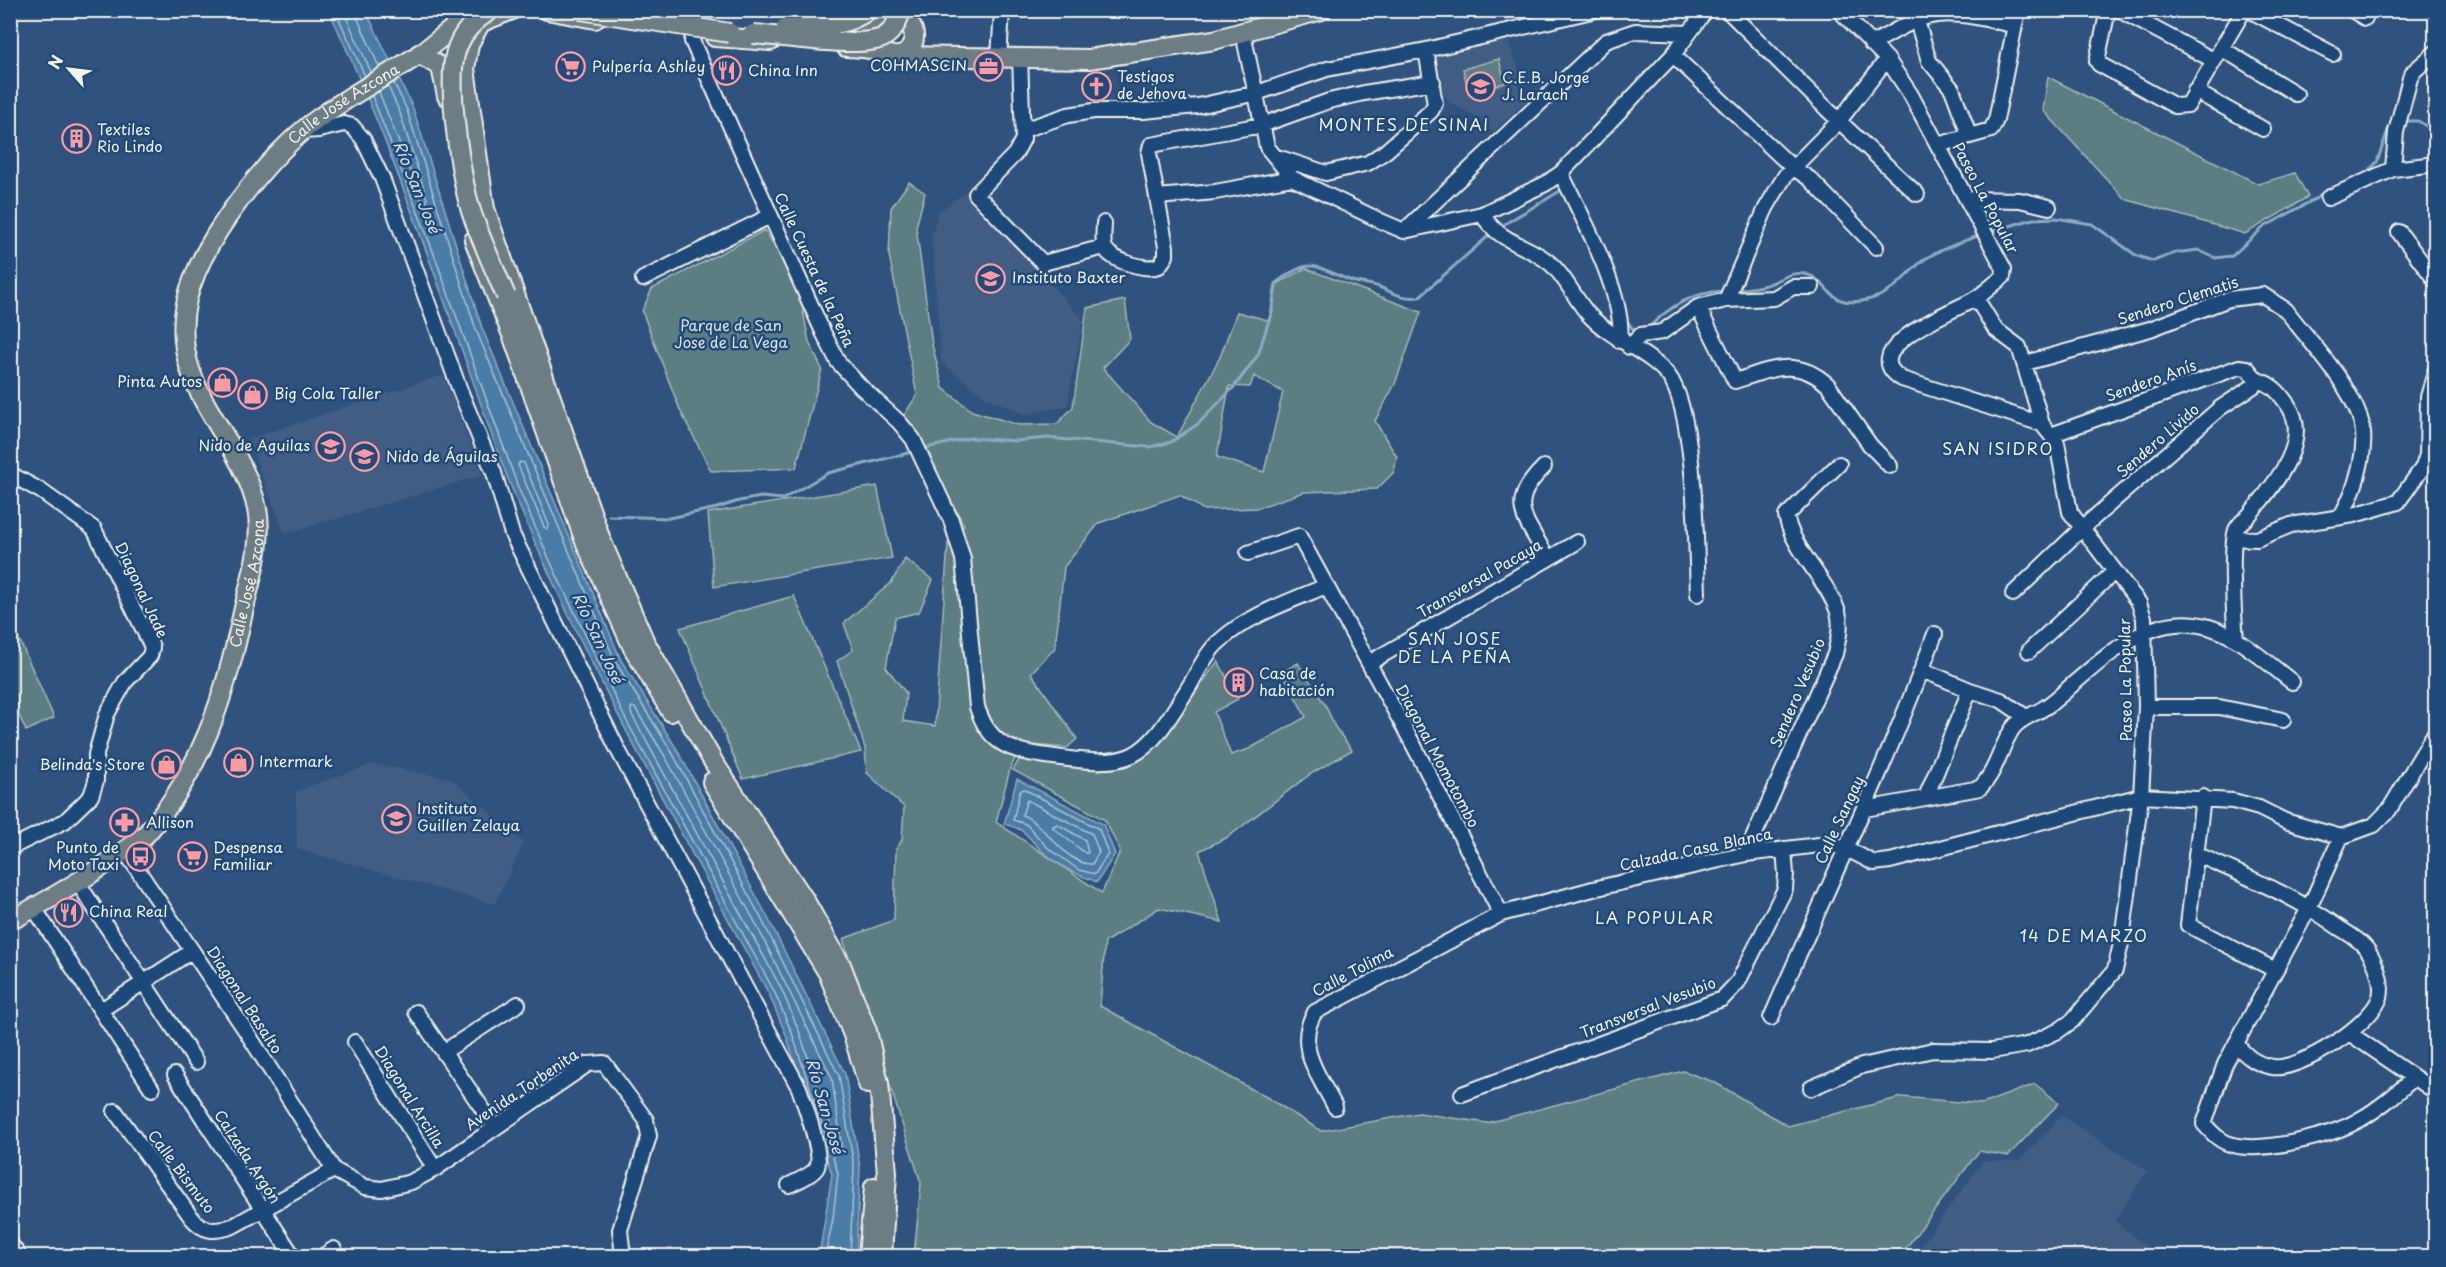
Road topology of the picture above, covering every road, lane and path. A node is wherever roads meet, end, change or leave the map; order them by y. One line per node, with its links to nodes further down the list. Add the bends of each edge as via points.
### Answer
1 (512, 10): 19 (main road, Calle José Azcona)
2 (547, 10): 25 (main road)
3 (580, 10): 26 (main road, bridge)
4 (617, 10): 18 (main road)
5 (901, 10): 26 (main road, bridge, via 895,27 883,37 861,43)
6 (1002, 10): 39 (street)
7 (1322, 10): 17 (main road)
8 (1596, 10): 31 (street)
9 (1706, 10): 28 (street)
10 (1727, 10): 47 (street)
11 (1839, 10): 29 (street, Paseo La Popular)
12 (2018, 10): 24 (street)
13 (2108, 10): 44 (street, via 2099,64 2175,106 2188,105)
14 (2119, 10): 42 (street)
15 (2352, 10): 21 (street)
16 (2241, 12): 30 (street); 34 (street)
17 (1299, 13): 27 (main road)
18 (664, 15): 25 (main road)
19 (480, 16): 38 (main road, Calle José Azcona); 78 (main road, via 465,69 485,209); 78 (main road, bridge, via 460,41 454,61 453,89 467,194)
20 (879, 16): 23 (main road, via 897,16); 25 (main road, via 865,29); 26 (main road, bridge); 32 (main road, via 873,37)
21 (2366, 18)
22 (1917, 21): 24 (street, via 1934,15 1959,15); 29 (street); 52 (street, via 1929,61 1952,89)
23 (914, 23): 36 (main road, via 912,46); 37 (main road)
24 (2014, 25): 52 (street, via 1996,120 1991,130)
25 (695, 29): 32 (main road); 65 (street, Calle Cuesta de la Peña, via 692,41)
26 (730, 33)
27 (1243, 33): 40 (main road, via 1089,59); 45 (street)
28 (1689, 33): 35 (street); 68 (street, via 1635,31 1606,41)
29 (1871, 44): 41 (street, Paseo La Popular)
30 (2221, 48): 42 (street); 46 (street)
31 (1426, 50): 43 (street); 45 (street, via 1327,69)
32 (880, 52): 36 (main road, via 889,57)
33 (2436, 52): 57 (street, via 2410,78 2396,132)
34 (2333, 54)
35 (1673, 55): 56 (street); 58 (street)
36 (901, 56): 37 (main road)
37 (934, 56): 39 (main road)
38 (415, 57): 48 (main road, Calle José Azcona); 78 (main road, via 438,64 445,74 464,215 492,290)
39 (999, 58): 40 (main road)
40 (1020, 58): 51 (street)
41 (1887, 59): 47 (street); 53 (street, Paseo La Popular, via 1911,94)
42 (2213, 60): 44 (street)
43 (1433, 82): 49 (street, via 1329,101); 54 (street, via 1436,97 1431,111 1368,163 1326,173)
44 (2195, 91): 50 (street)
45 (1257, 93): 49 (street); 51 (street, via 1198,106 1068,115)
46 (2296, 94)
47 (1839, 121): 56 (street); 60 (street)
48 (310, 125): 118 (main road, Calle José Azcona, via 270,163 230,213 198,270 188,298 183,329 186,359 196,388 249,484 257,510 258,537 221,699 204,746 187,779 146,834); 149 (street, via 319,130 345,124 363,139 494,473 512,534 534,582 617,748 799,1088 811,1122 818,1162 814,1170)
49 (1262, 125): 54 (street, via 1267,147); 61 (street, via 1151,145)
50 (2263, 129)
51 (1023, 130): 70 (street, via 1015,154 976,194 1043,263)
52 (1969, 134): 53 (street)
53 (1938, 146): 63 (street, Paseo La Popular)
54 (1274, 156): 59 (street)
55 (2436, 164): 57 (street)
56 (1792, 167): 71 (street, via 1810,179); 76 (street, via 1766,208)
57 (2393, 168): 62 (street)
58 (1561, 173): 66 (street); 79 (street, via 1613,294)
59 (1292, 178): 61 (street, via 1215,192); 68 (street)
60 (1917, 194)
61 (1157, 197): 70 (street, via 1166,247 1166,256 1159,266 1123,261)
62 (2328, 198)
63 (1967, 199): 64 (street, via 2020,200); 75 (street, Paseo La Popular, via 2004,268 2003,277)
64 (2049, 207)
65 (770, 216): 72 (street); 95 (street, Calle Cuesta de la Peña, via 838,362 900,422 922,457 951,520 963,559 973,672 982,723 994,739 1025,753 1101,762 1120,761 1140,752 1158,736 1220,640)
66 (1483, 216): 68 (street); 79 (street, via 1496,234 1551,264 1589,315)
67 (1104, 223): 70 (street)
68 (1404, 231)
69 (2399, 232): 73 (street)
70 (1104, 247)
71 (1876, 247)
72 (643, 279)
73 (2436, 281)
74 (1812, 287): 76 (street, via 1793,287 1774,298)
75 (1976, 298): 80 (street, via 1995,329 2019,347); 83 (street, Paseo La Popular, via 1905,335 1891,353 1892,373)
76 (1726, 300): 77 (street)
77 (1698, 308): 79 (street, via 1662,332 1641,335); 85 (street, via 1736,381 1786,366 1819,377 1870,446)
78 (521, 336): 155 (main road, via 584,539 633,648 828,973 853,1035 868,1085 875,1174); 156 (main road, via 645,642 714,763 804,899 841,965 867,1031 879,1083 887,1173)
79 (1624, 344): 96 (street, via 1661,368 1679,393 1687,434)
80 (2025, 363): 83 (street); 88 (street, Sendero Clematis, via 2150,329 2229,299 2264,295 2275,300 2348,393 2360,418 2363,430 2359,469 2354,494)
81 (2436, 369): 88 (street, via 2428,397 2427,455 2423,467 2398,501)
82 (2257, 380): 83 (street, Sendero Anís, via 2247,368 2239,367); 89 (street, Sendero Livido); 90 (street, via 2272,386 2282,396 2294,414 2296,433 2292,451 2273,487 2236,529)
83 (2047, 429): 89 (street, Paseo La Popular, via 2057,443 2070,512)
84 (1839, 464): 119 (street, Sendero Vesubio, via 1786,516 1792,534 1838,612 1838,643)
85 (1890, 466)
86 (1545, 467): 93 (street, via 1531,480 1520,507)
87 (10, 474): 115 (street, Diagonal Jade, via 93,529 152,647 150,656 125,682 107,714 96,754 96,781 91,796 65,821)
88 (2341, 516): 90 (street, via 2291,525 2258,539)
89 (2081, 529): 94 (street, Paseo La Popular); 97 (street, Sendero Livido)
90 (2235, 538): 100 (street)
91 (1577, 542): 93 (street, Transversal Pacaya)
92 (1248, 553): 95 (street, Diagonal Momotombo, via 1298,535)
93 (1548, 559): 102 (street, Transversal Pacaya)
94 (2114, 572): 98 (street, Paseo La Popular, via 2139,603); 101 (street)
95 (1326, 586): 102 (street, Diagonal Momotombo)
96 (1698, 594)
97 (2013, 594)
98 (2144, 631): 100 (street, via 2185,621); 106 (street, Paseo La Popular); 107 (street, via 2116,648 2045,708)
99 (1935, 634): 103 (street, Calle Sangay)
100 (2236, 639): 104 (street)
101 (2029, 651)
102 (1369, 663): 124 (street, Diagonal Momotombo)
103 (1922, 670): 105 (street); 113 (street, Calle Sangay)
104 (2292, 682)
105 (1970, 690): 107 (street, via 2001,700); 111 (street)
106 (2146, 707): 108 (street, via 2218,707); 110 (street, Paseo La Popular)
107 (2026, 717): 111 (street, via 2014,727 1989,780 1980,788)
108 (2283, 720)
109 (2436, 731): 114 (street, via 2389,810 2374,825)
110 (2141, 796): 112 (street, Calzada Casa Blanca); 117 (street, Calzada Casa Blanca, via 1890,861 1874,863); 140 (street, Paseo La Popular, via 2115,970 2072,1021 2027,1045 1992,1051 1933,1050 1862,1066)
111 (1926, 797): 113 (street)
112 (2203, 797): 114 (street, Calzada Casa Blanca, via 2259,808 2285,821); 120 (street)
113 (1865, 809): 117 (street, Calle Sangay)
114 (2341, 837): 122 (street)
115 (10, 848)
116 (1784, 849): 117 (street, Calzada Casa Blanca, via 1827,844); 119 (street, Calzada Casa Blanca); 143 (street, Transversal Vesubio, via 1785,889 1738,982 1722,999)
117 (1847, 849): 132 (street, Calle Sangay, via 1826,888)
118 (124, 851): 121 (main road, Calle José Azcona); 126 (street, Diagonal Basalto)
119 (1746, 854): 124 (street, Calzada Casa Blanca)
120 (2196, 854): 122 (street); 127 (street, via 2188,925)
121 (78, 883): 123 (main road, Calle José Azcona); 128 (street)
122 (2310, 906): 127 (street); 133 (street, via 2363,944 2376,967 2380,998 2370,1015)
123 (34, 908): 125 (main road, Calle José Azcona); 130 (street)
124 (1501, 914): 144 (street, Calle Tolima, via 1315,1012 1306,1025 1305,1038 1311,1061)
125 (10, 921)
126 (192, 951): 128 (street); 148 (street, Diagonal Basalto)
127 (2275, 970): 135 (street)
128 (144, 983): 130 (street); 137 (street)
129 (518, 1004): 136 (street)
130 (101, 1010): 141 (street)
131 (416, 1012): 136 (street)
132 (1771, 1018)
133 (2349, 1033): 135 (street, via 2310,1057 2273,1067 2250,1059); 139 (street)
134 (355, 1042): 147 (street, Diagonal Arcilla)
135 (2236, 1043): 139 (street, via 2204,1124 2217,1139 2233,1145 2259,1147 2336,1131 2359,1120)
136 (445, 1051): 146 (street)
137 (196, 1062)
138 (175, 1075): 150 (street, Calzada Argón)
139 (2414, 1078): 142 (street)
140 (1811, 1088)
141 (153, 1089)
142 (2436, 1092)
143 (1462, 1094)
144 (1335, 1107)
145 (115, 1112): 150 (street, Calle Bismuto, via 205,1230 216,1232 233,1226)
146 (495, 1127): 147 (street, Avenida Torbenita); 154 (street, Avenida Torbenita, via 588,1064 604,1063 646,1120 649,1136 620,1230)
147 (435, 1169): 148 (street, Avenida Torbenita, via 411,1182 382,1189 365,1187)
148 (334, 1170): 150 (street)
149 (789, 1185)
150 (262, 1209): 153 (street, Calzada Argón)
151 (10, 1243): 152 (street)
152 (19, 1257)
153 (293, 1257)
154 (623, 1257)
155 (868, 1257)
156 (882, 1257)

